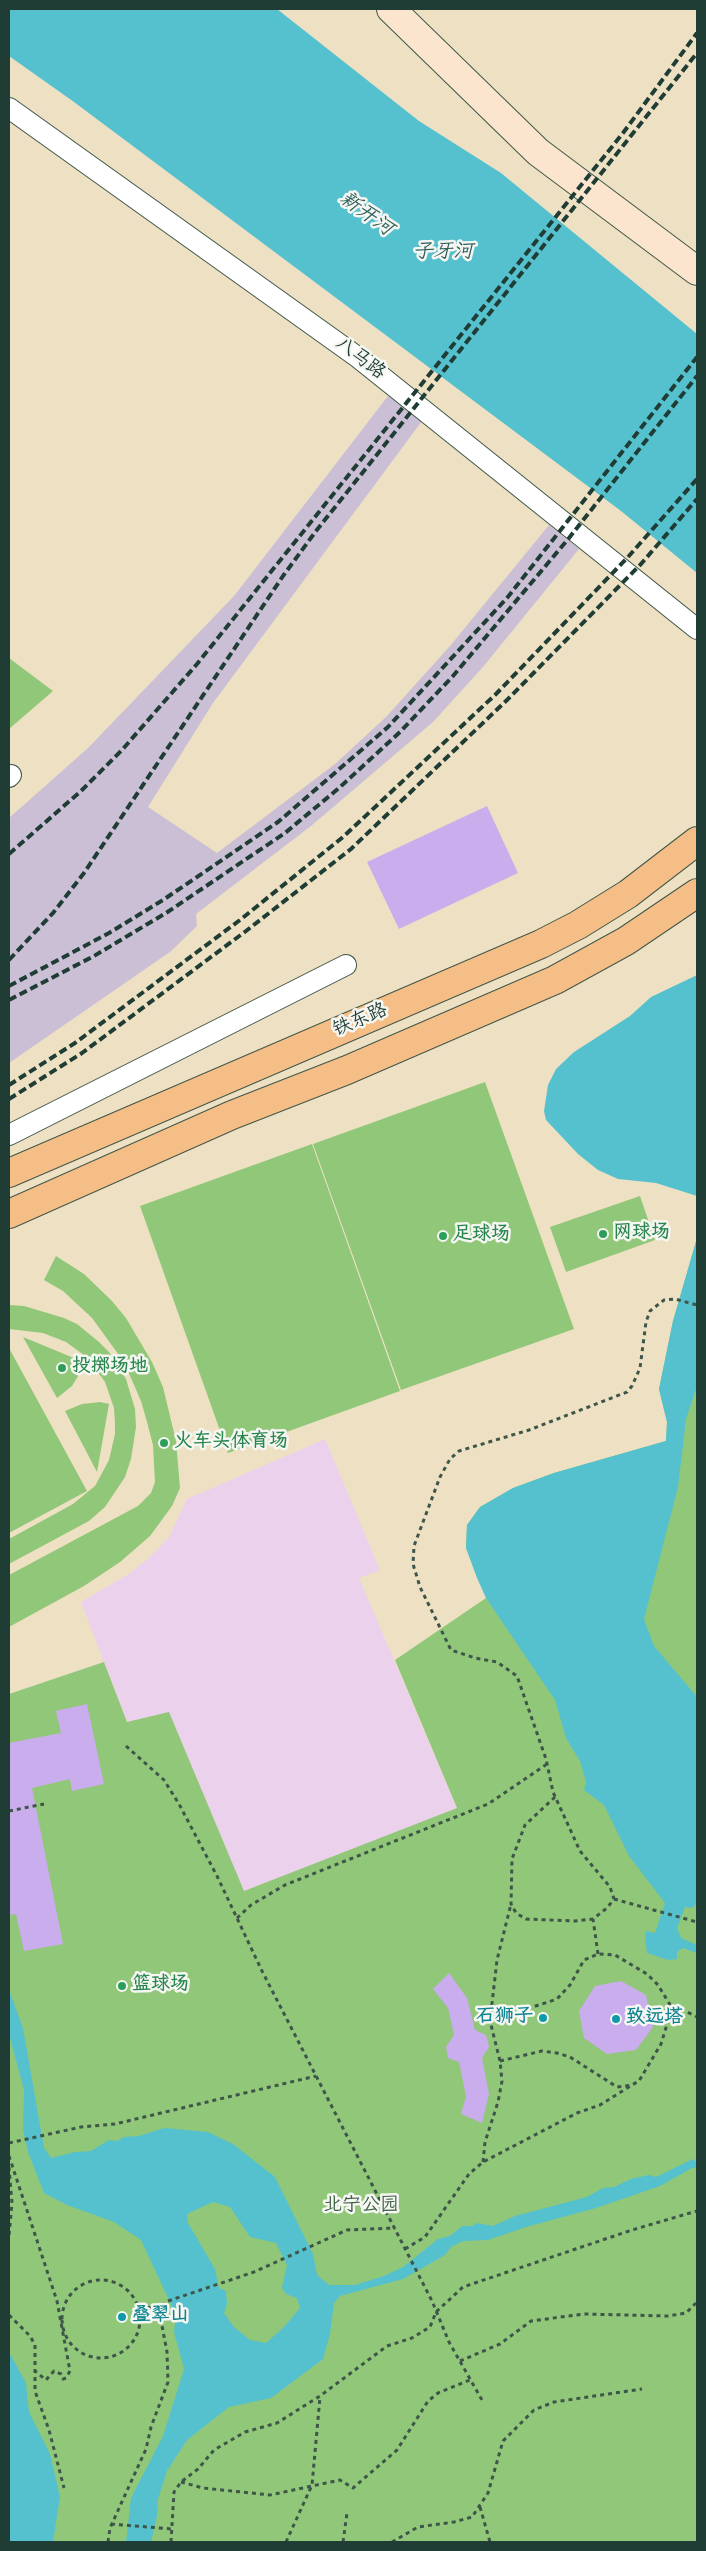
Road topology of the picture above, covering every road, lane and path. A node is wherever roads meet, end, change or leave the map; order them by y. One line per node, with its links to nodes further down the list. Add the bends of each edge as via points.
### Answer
1 (391, 9): 3 (street, via 538,152)
2 (9, 108): 4 (street, 八马路, via 356,356)
3 (697, 271)
4 (697, 629)
5 (697, 841): 9 (highway, 铁东路, via 636,888 578,925 496,964)
6 (697, 893): 10 (highway, 铁东路, via 626,940 555,980 347,1070 232,1115)
7 (346, 965): 8 (street)
8 (9, 1135)
9 (9, 1173)
10 (9, 1214)
11 (697, 1305): 13 (path, via 675,1299 664,1300 650,1311 640,1368 627,1392 529,1430 459,1451 440,1477 414,1546 413,1564 420,1587 451,1650 496,1662 517,1676)
12 (126, 1746): 19 (path, via 164,1780)
13 (547, 1764): 14 (path); 19 (path, via 488,1804 285,1885 251,1905)
14 (555, 1797): 17 (path, via 580,1851 610,1886); 18 (path, via 525,1825 512,1859)
15 (44, 1804): 16 (path)
16 (9, 1811)
17 (614, 1899): 20 (path); 21 (path)
18 (511, 1904): 20 (path, via 516,1913 526,1919); 25 (path, via 497,1960)
19 (237, 1918): 27 (path)
20 (593, 1919): 22 (path)
21 (697, 1922)
22 (598, 1954): 23 (path, via 615,1955 647,1974); 25 (path, via 584,1960 570,1986 557,1999)
23 (672, 2008): 24 (path); 28 (path, via 661,2044 639,2081)
24 (697, 2017)
25 (490, 2021): 26 (path)
26 (500, 2061): 28 (path, via 542,2052 557,2053 570,2057 617,2088); 31 (path, via 502,2081 485,2142)
27 (316, 2076): 29 (path, via 115,2124 81,2127); 34 (path)
28 (632, 2085): 31 (path, via 600,2105 577,2113)
29 (9, 2143)
30 (9, 2156): 44 (path, via 48,2271)
31 (484, 2162): 36 (path, via 469,2174 425,2237)
32 (9, 2167): 35 (path, via 12,2203)
33 (697, 2211): 42 (path, via 463,2287)
34 (394, 2228): 36 (path); 37 (path, via 347,2230 254,2272)
35 (9, 2236)
36 (406, 2251): 42 (path)
37 (168, 2300)
38 (697, 2302): 45 (path, via 686,2313 668,2316 584,2314 531,2321 500,2344)
39 (150, 2306): 40 (path)
40 (140, 2310): 44 (path, via 141,2324 136,2338 128,2349 109,2358 82,2354 71,2344); 44 (path, via 132,2295 120,2284 95,2280 80,2286 68,2298 62,2314)
41 (159, 2310): 56 (path, via 167,2352 168,2382 146,2449)
42 (436, 2312): 45 (path); 49 (path, via 430,2327 412,2338 387,2346)
43 (9, 2314): 46 (path, via 35,2345)
44 (64, 2330): 46 (path, via 70,2371 66,2378 54,2372 46,2380)
45 (460, 2361): 47 (path)
46 (35, 2371): 53 (path, via 35,2391)
47 (470, 2380): 50 (path); 52 (path, via 438,2393 428,2401 397,2450 353,2488 340,2480)
48 (642, 2389): 54 (path, via 554,2402 534,2410 503,2442 488,2492)
49 (320, 2396): 51 (path, via 277,2423 230,2440 214,2450); 52 (path)
50 (482, 2400)
51 (182, 2482): 52 (path, via 203,2488 270,2495); 57 (path, via 174,2492)
52 (312, 2485): 60 (path)
53 (64, 2488)
54 (480, 2507): 62 (path, via 472,2517 418,2526); 63 (path)
55 (347, 2513): 61 (path)
56 (112, 2524): 57 (path); 58 (path)
57 (172, 2529): 59 (path)
58 (108, 2542)
59 (171, 2542)
60 (286, 2542)
61 (344, 2542)
62 (392, 2542)
63 (490, 2542)

